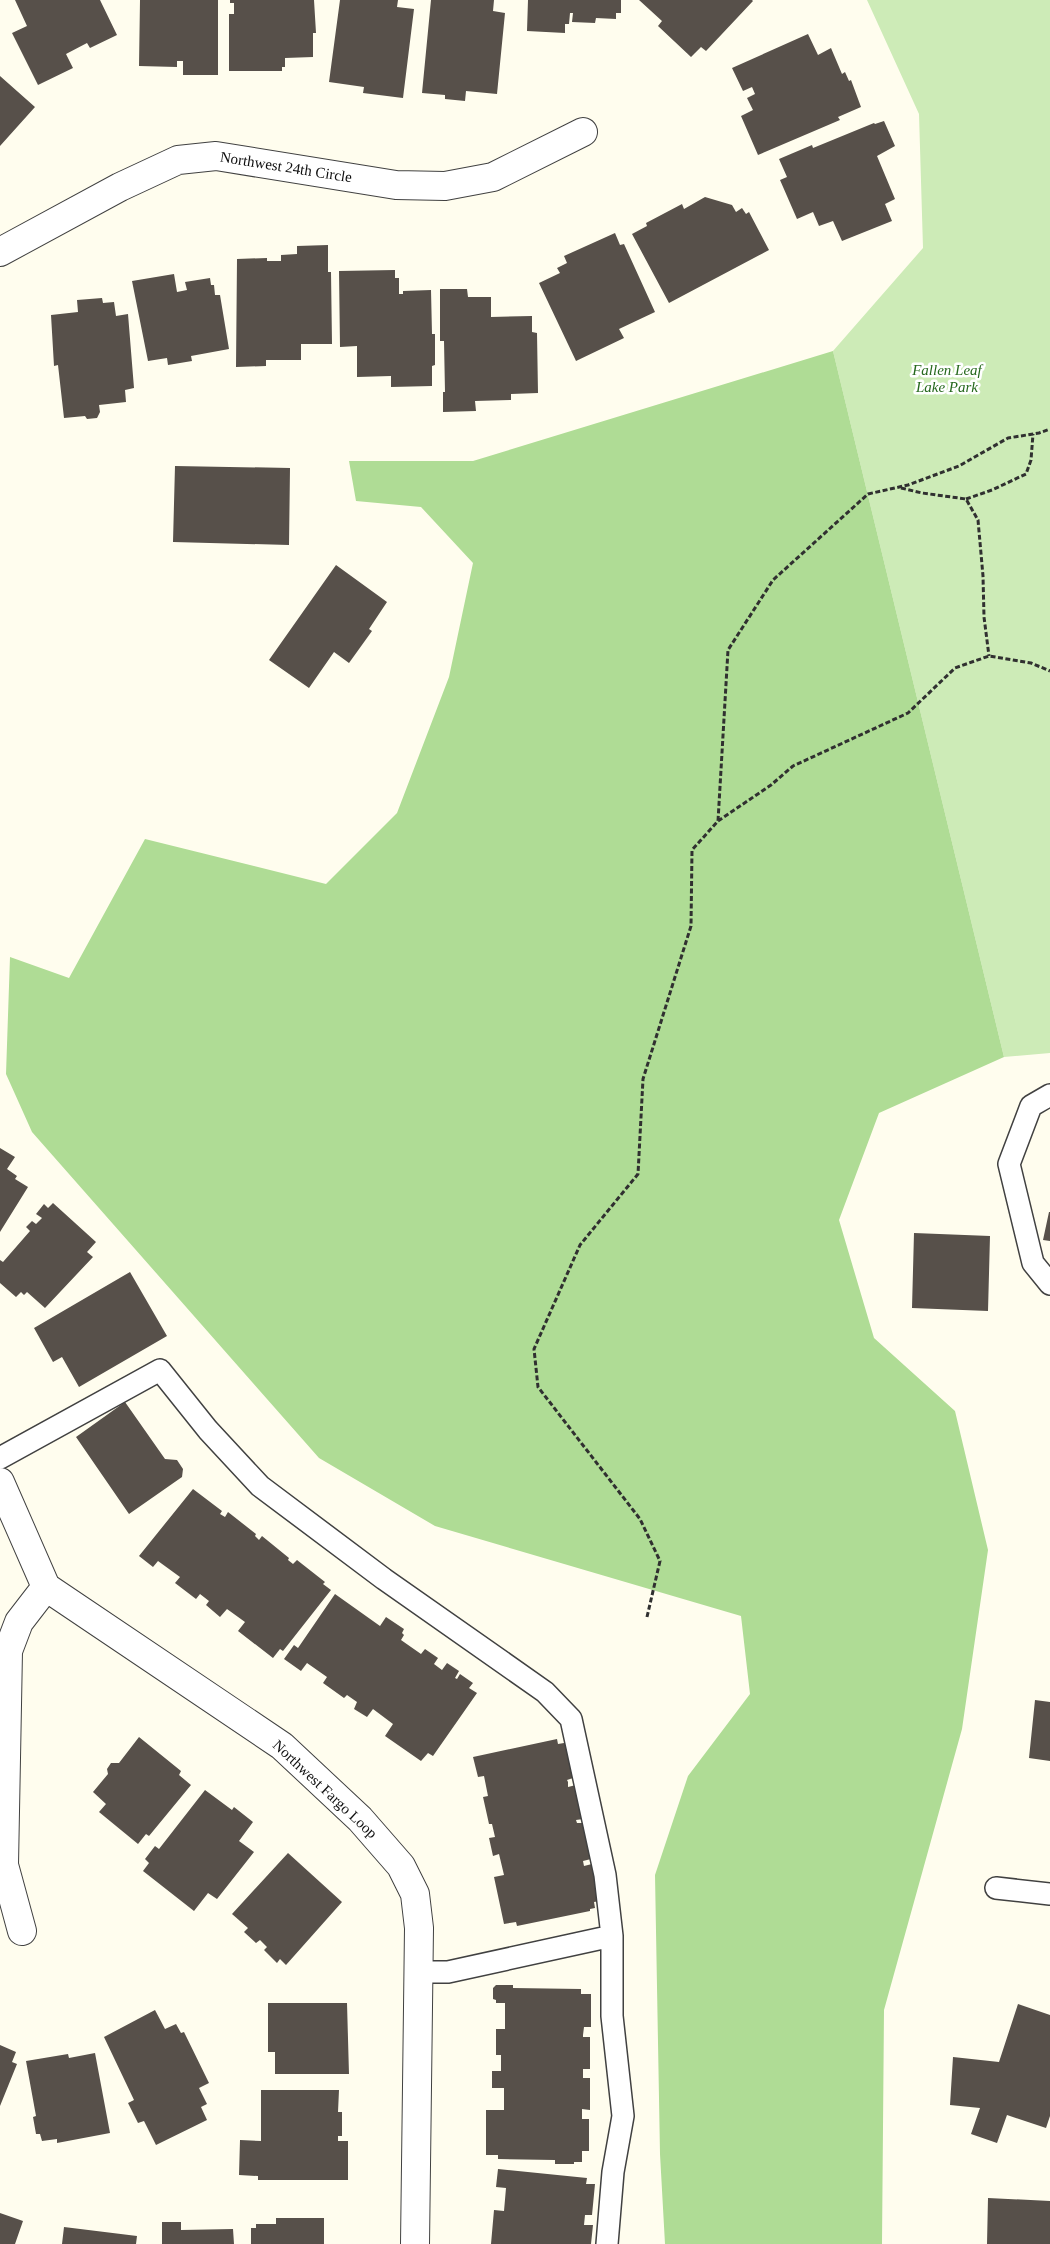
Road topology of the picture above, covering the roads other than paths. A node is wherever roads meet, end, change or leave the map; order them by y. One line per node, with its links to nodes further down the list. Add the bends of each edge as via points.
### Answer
1 (583, 132): 2 (street, Northwest 24th Circle, via 493,177 445,186 396,185 216,156 178,160 120,187)
2 (0, 252)
3 (1050, 1095): 4 (lane, via 1031,1106 1009,1164 1033,1263)
4 (1050, 1284)
5 (0, 1458): 11 (lane, via 160,1370 208,1430 260,1486 384,1579 546,1692 571,1719 605,1875)
6 (0, 1482): 7 (street)
7 (46, 1587): 10 (street, via 19,1622 8,1651 4,1865); 12 (street, Northwest Fargo Loop, via 282,1746 360,1819 401,1866 415,1894 419,1928)
8 (996, 1888): 9 (lane)
9 (1050, 1894)
10 (22, 1931)
11 (612, 1936): 12 (lane, via 448,1972); 14 (lane, via 612,2016 623,2116 612,2172)
12 (418, 1972): 13 (street, Northwest Fargo Loop)
13 (416, 2244)
14 (607, 2244)

